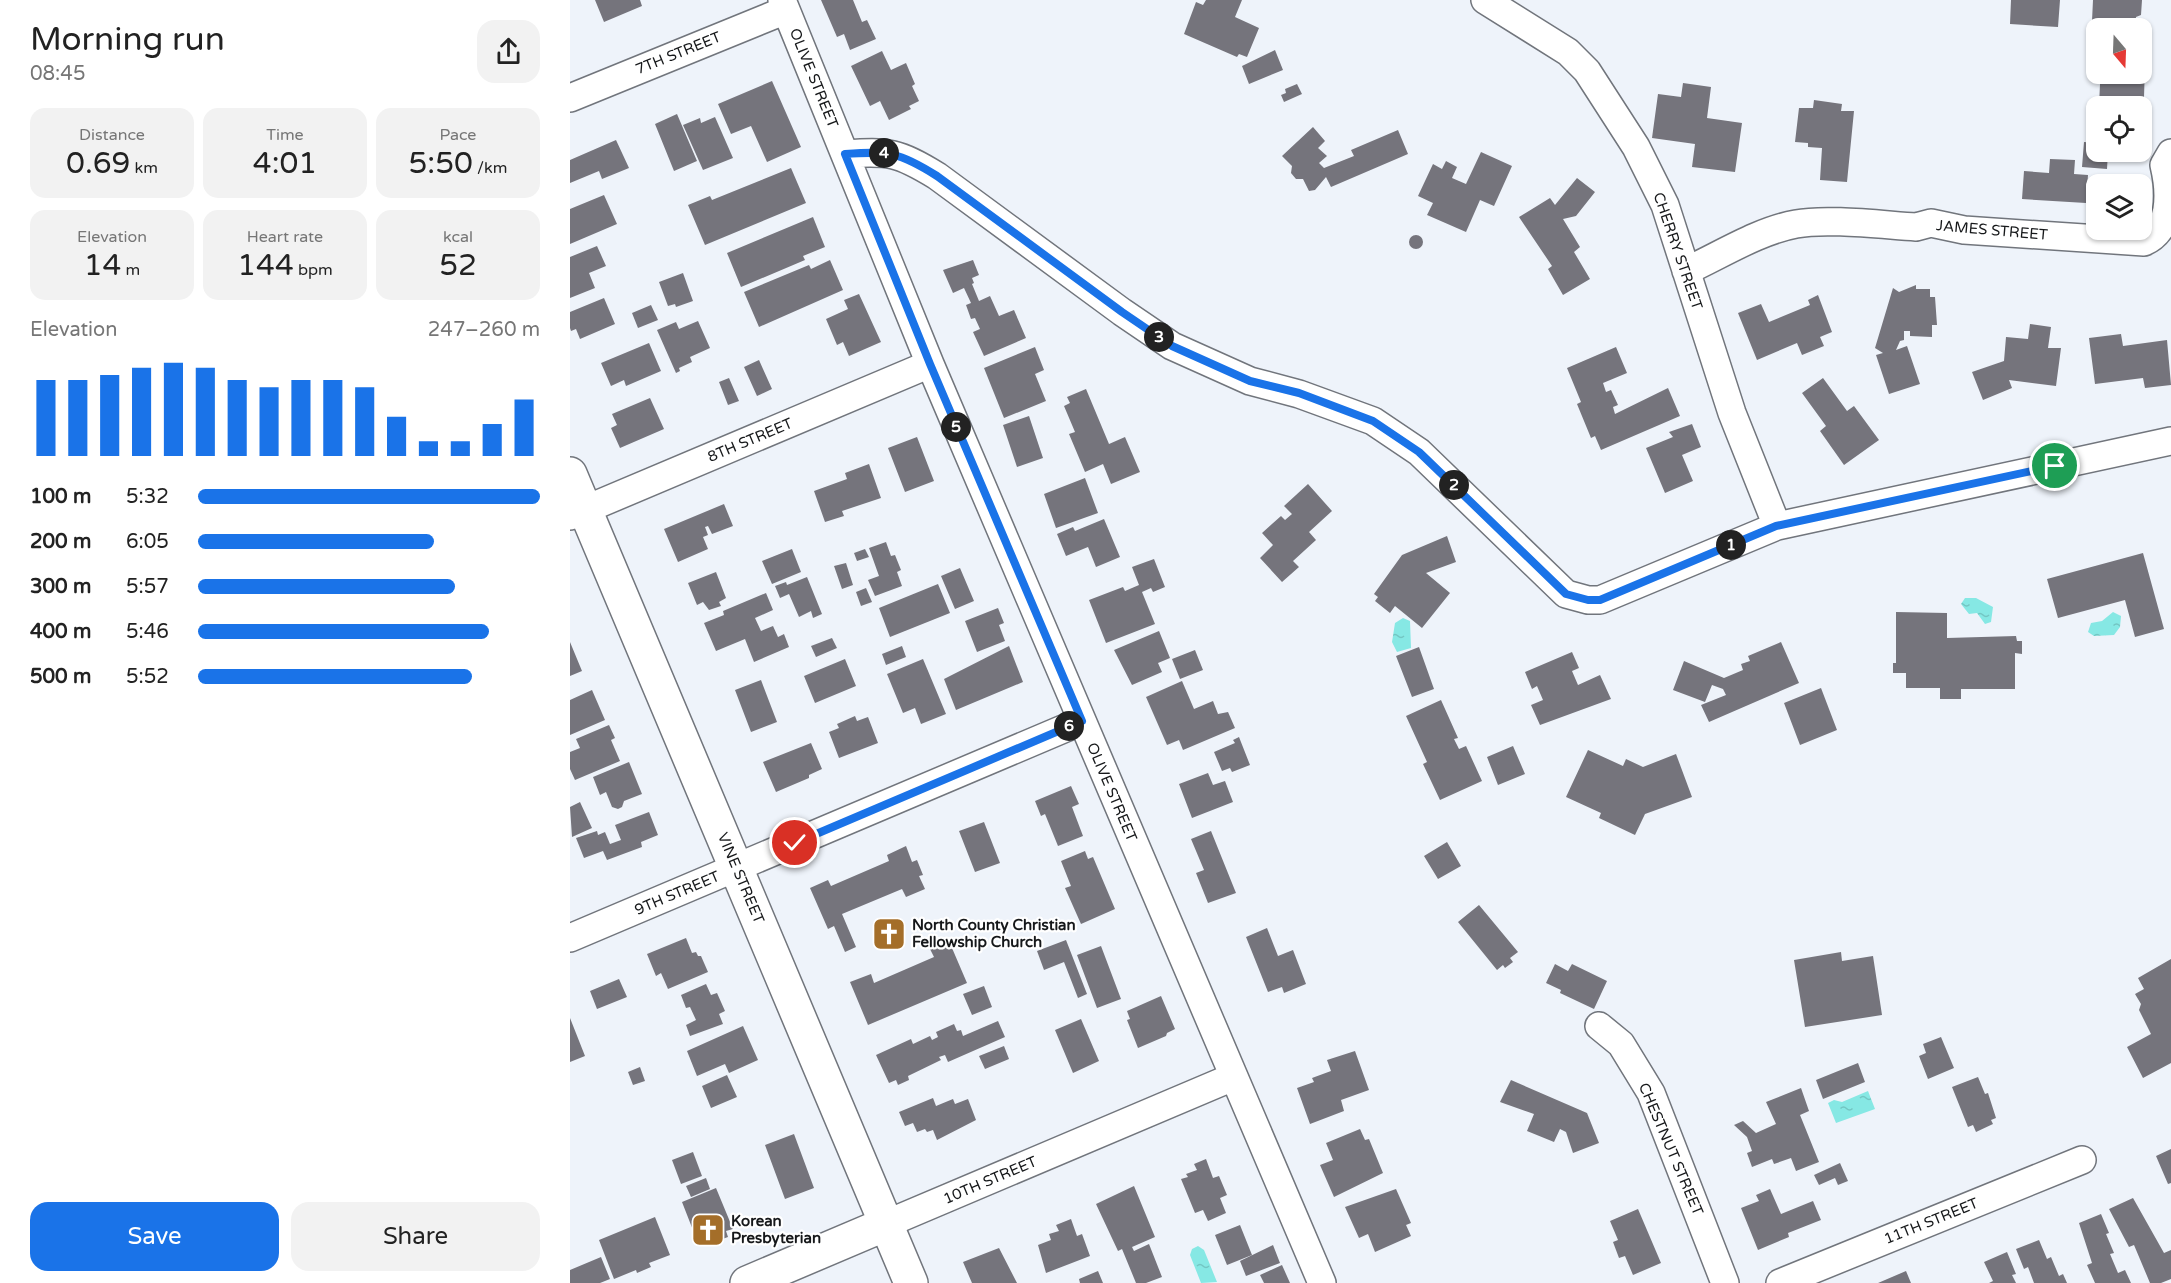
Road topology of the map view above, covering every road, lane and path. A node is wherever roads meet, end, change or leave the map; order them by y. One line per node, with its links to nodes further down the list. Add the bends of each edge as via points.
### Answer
1 (1485, 0): 6 (street, CHERRY STREET, via 1568,52 1587,71 1636,147 1665,204)
2 (784, 5): 3 (street, 7TH STREET); 4 (street, OLIVE STREET)
3 (570, 98)
4 (845, 154): 7 (street, OLIVE STREET); 11 (street, via 879,152 907,158 1172,346 1250,381 1299,393 1373,421 1419,452 1566,594 1600,600)
5 (2167, 159): 6 (street, JAMES STREET, via 2167,226 2158,237 2144,242 1964,230 1931,223 1916,227 1814,222 1764,235)
6 (1686, 271): 11 (street, CHERRY STREET, via 1732,413)
7 (930, 364): 10 (street, 8TH STREET); 12 (street, OLIVE STREET)
8 (2171, 441): 11 (street)
9 (570, 474): 10 (street, VINE STREET)
10 (578, 512): 13 (street, VINE STREET)
11 (1776, 526)
12 (1082, 721): 13 (street, 9TH STREET); 16 (street, OLIVE STREET)
13 (736, 867): 14 (street, 9TH STREET); 18 (street, VINE STREET)
14 (570, 938)
15 (1599, 1026): 22 (street, CHESTNUT STREET, via 1621,1044 1651,1093)
16 (1233, 1077): 18 (street, 10TH STREET); 21 (street, OLIVE STREET)
17 (2082, 1160): 23 (street, 11TH STREET)
18 (886, 1224): 19 (street, 10TH STREET); 20 (street, VINE STREET)
19 (747, 1283)
20 (911, 1283)
21 (1322, 1283)
22 (1725, 1283)
23 (1780, 1283)

